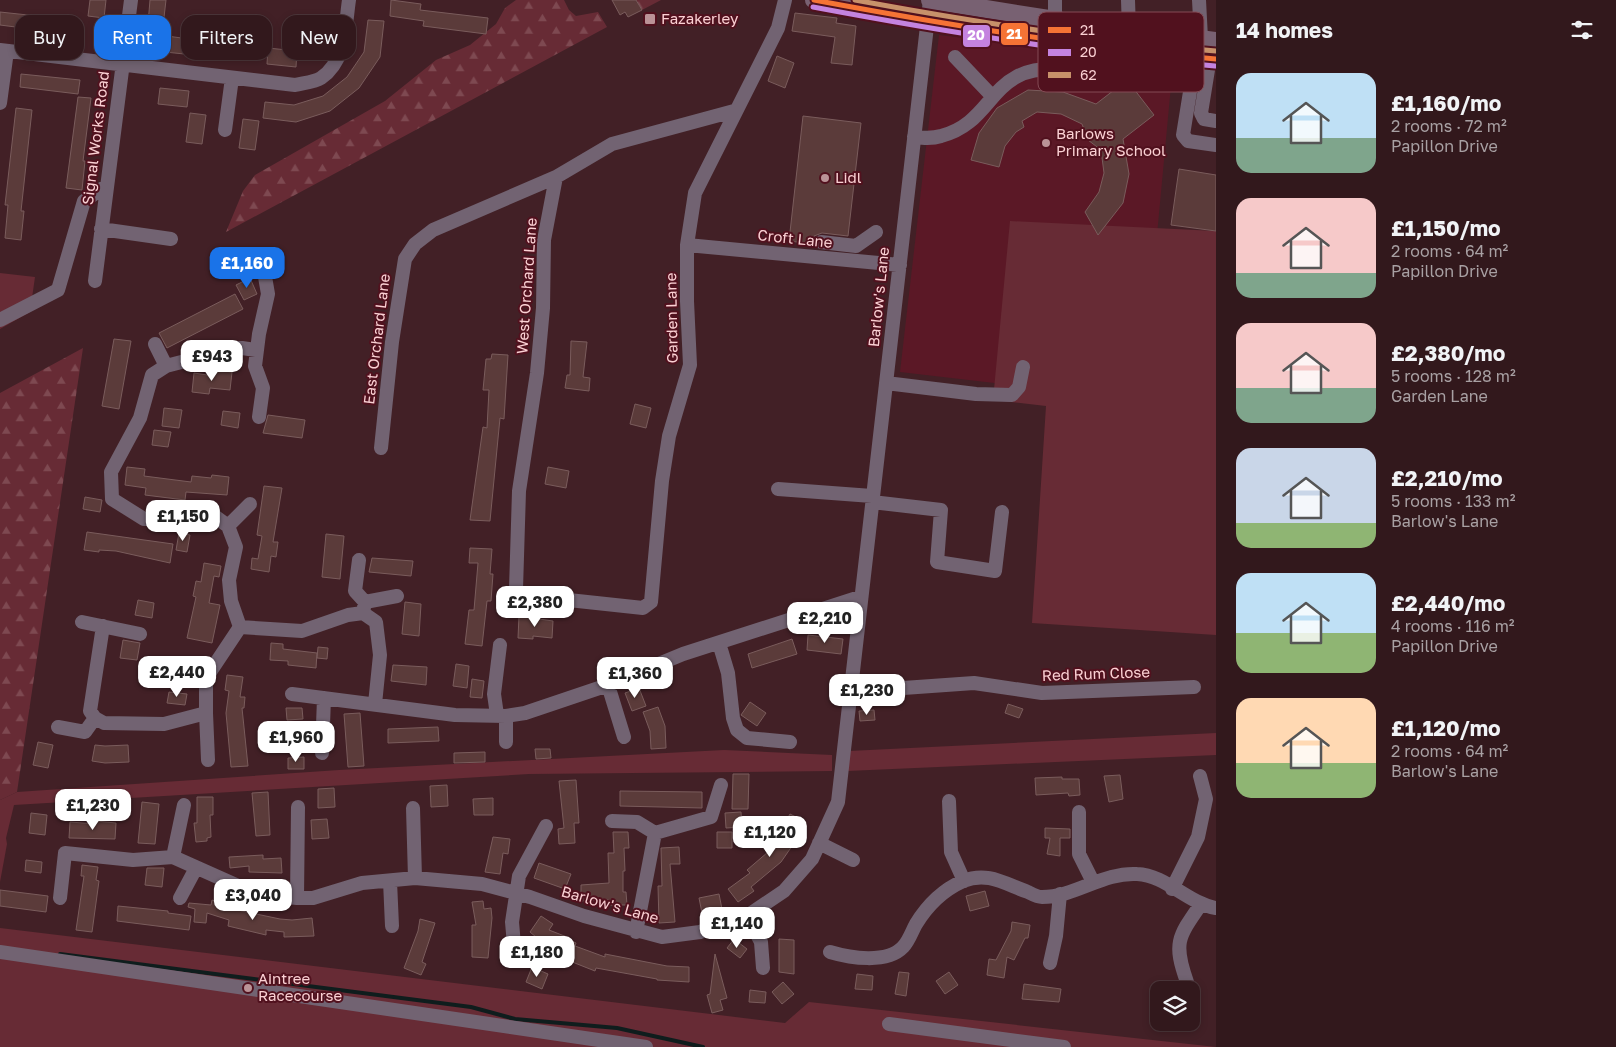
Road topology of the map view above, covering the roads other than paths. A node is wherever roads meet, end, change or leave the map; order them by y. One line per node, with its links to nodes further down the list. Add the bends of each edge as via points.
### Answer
1 (131, 0): 13 (street, Signal Works Road)
2 (349, 0): 15 (street, via 344,42 337,63 320,79 295,85)
3 (785, 0): 19 (street, Garden Lane, via 778,28)
4 (814, 0): 7 (main road)
5 (930, 0): 6 (main road); 7 (street, Barlow's Lane)
6 (1038, 17)
7 (926, 21): 9 (main road); 22 (street, Barlow's Lane)
8 (1204, 24): 10 (street)
9 (1038, 37)
10 (1209, 49): 20 (street, via 1201,113 1204,120)
11 (3, 50): 13 (street); 18 (street)
12 (955, 57): 17 (street)
13 (123, 64): 15 (street); 25 (street, Signal Works Road)
14 (1038, 70): 17 (street, via 1020,74)
15 (232, 78): 21 (street)
16 (1190, 92): 23 (street, via 1183,135 1188,141)
17 (992, 96): 22 (street, via 971,120 953,132 936,137)
18 (0, 103)
19 (734, 112): 24 (street, via 612,144); 30 (street, Garden Lane, via 695,193)
20 (1216, 121)
21 (225, 130)
22 (914, 137): 31 (street, Barlow's Lane)
23 (1216, 145)
24 (556, 177): 41 (street, East Orchard Lane, via 433,230 415,244 404,259); 48 (street, West Orchard Lane, via 544,240 543,308 520,491)
25 (106, 186): 26 (street, Signal Works Road); 34 (street, via 84,201 58,290)
26 (101, 229): 28 (street); 33 (street, Signal Works Road)
27 (876, 232): 29 (street, via 856,246)
28 (172, 239)
29 (821, 242)
30 (687, 245): 31 (street, Croft Lane); 48 (street, Garden Lane, via 690,365 669,436 651,602 643,608 522,595)
31 (900, 265): 39 (street, Barlow's Lane)
32 (264, 271): 36 (street, via 268,294)
33 (95, 281)
34 (0, 320)
35 (155, 344): 37 (street)
36 (256, 350): 37 (street, via 213,349 193,359); 40 (street, via 255,366 263,388)
37 (166, 366): 46 (street, via 152,375 140,418 111,472 112,499 144,519 160,519 194,511 214,515)
38 (1023, 367): 39 (street, via 1019,387 1012,395)
39 (886, 383): 43 (street, Barlow's Lane)
40 (260, 417)
41 (380, 448)
42 (778, 489): 43 (street)
43 (872, 499): 45 (street, via 941,510 937,562 995,571); 50 (street, Barlow's Lane)
44 (250, 504): 46 (street)
45 (1002, 512)
46 (228, 526): 54 (street, via 236,547 229,580 231,601)
47 (359, 560): 51 (street, via 355,591)
48 (516, 589)
49 (397, 596): 51 (street)
50 (860, 597): 56 (street); 59 (street, Barlow's Lane)
51 (364, 607): 54 (street, via 302,631); 63 (street, via 376,622 380,655)
52 (82, 622): 53 (street)
53 (103, 626): 55 (street); 66 (street, via 90,711)
54 (240, 627): 64 (street, via 206,678)
55 (140, 634)
56 (718, 643): 58 (street); 70 (street, via 728,673 737,730 747,738)
57 (500, 645): 65 (street, via 494,694)
58 (608, 685): 65 (street, via 525,713); 68 (street)
59 (850, 687): 60 (street, Red Rum Close, via 875,690 974,683 1042,693); 83 (street, Barlow's Lane, via 838,802)
60 (1194, 687)
61 (292, 694): 62 (street)
62 (324, 698): 63 (street); 71 (street)
63 (375, 704): 65 (street, via 455,715)
64 (206, 713): 66 (street, via 164,724 104,723); 72 (street)
65 (501, 715): 69 (street)
66 (95, 718): 67 (street, via 85,732)
67 (58, 727)
68 (624, 737)
69 (506, 742)
70 (790, 742)
71 (322, 753)
72 (208, 760)
73 (1200, 776): 91 (street, via 1206,799 1198,837)
74 (721, 785): 82 (street, via 711,817)
75 (949, 801): 89 (street, via 951,852)
76 (184, 805): 84 (street)
77 (298, 807): 96 (street)
78 (413, 808): 87 (street)
79 (1080, 812): 90 (street, via 1079,854)
80 (612, 820): 82 (street, via 637,822)
81 (546, 826): 92 (street, via 519,876)
82 (655, 833): 101 (street)
83 (819, 843): 85 (street); 99 (street, Barlow's Lane, via 812,859 784,891)
84 (173, 857): 86 (street, Barlow's Lane); 94 (street, Barlow's Lane, via 133,860 65,853)
85 (854, 860)
86 (196, 868): 95 (street); 96 (street, Barlow's Lane, via 256,894)
87 (415, 878): 88 (street, Barlow's Lane); 92 (street, Barlow's Lane, via 482,884)
88 (390, 881): 96 (street, Barlow's Lane, via 362,883 313,898); 100 (street)
89 (964, 881): 93 (street, via 990,878 1040,897); 104 (street, via 944,891 921,917 902,948 863,959)
90 (1093, 882): 91 (street, via 1112,876 1138,874 1161,880); 93 (street)
91 (1172, 889): 97 (street)
92 (516, 893): 101 (street, Barlow's Lane); 102 (street, via 512,922)
93 (1060, 894): 105 (street)
94 (60, 898)
95 (180, 898)
96 (297, 898)
97 (1201, 904): 98 (street); 107 (street, via 1185,927 1178,945 1178,956)
98 (1216, 908)
99 (747, 916): 101 (street, Barlow's Lane, via 700,932 662,937); 106 (street, via 762,942)
100 (392, 926)
101 (636, 932)
102 (514, 945)
103 (0, 952): 109 (street)
104 (830, 952)
105 (1050, 963)
106 (763, 968)
107 (1187, 981)
108 (889, 1024): 110 (street)
109 (646, 1047)
110 (1064, 1047)

